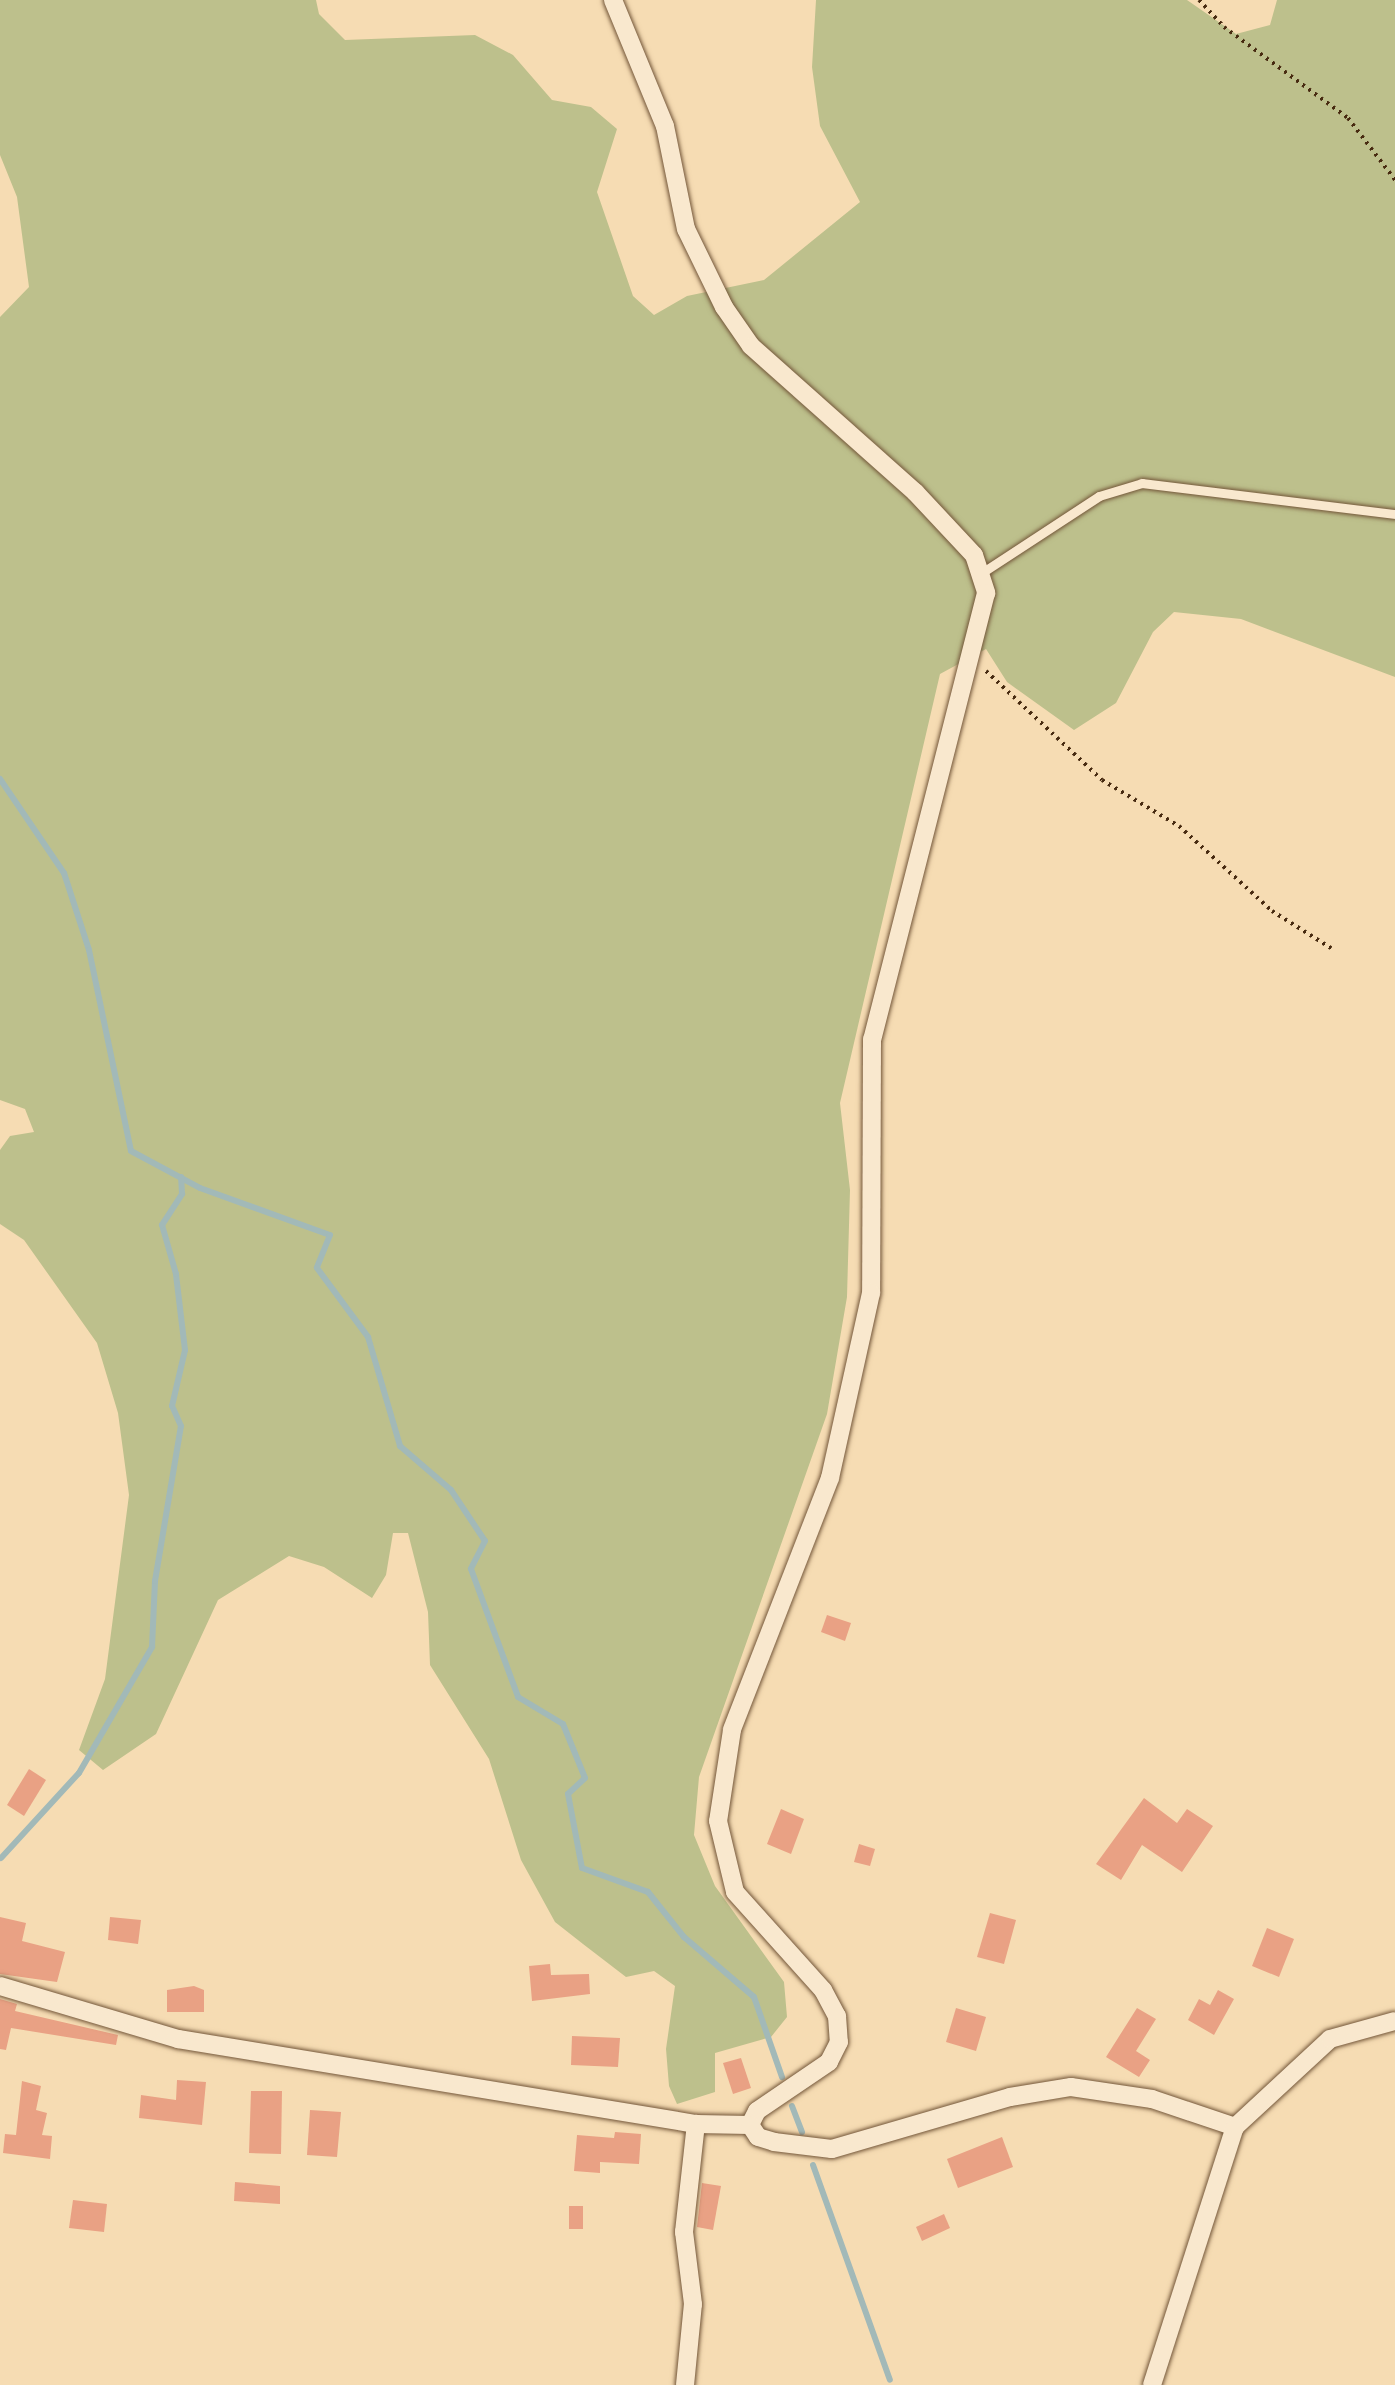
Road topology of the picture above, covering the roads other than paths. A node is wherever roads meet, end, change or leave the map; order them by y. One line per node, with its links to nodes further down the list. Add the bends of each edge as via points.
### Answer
1 (614, 0): 3 (street, via 665,126 686,229 724,307 750,346 915,492)
2 (1395, 514): 3 (lane, via 1142,483 1099,496)
3 (983, 572): 7 (street, via 986,593 973,656 934,779 872,1039 871,1293 830,1478 732,1730 718,1821 735,1892 823,1990 837,2016 839,2042 829,2062 757,2111)
4 (0, 1986): 6 (street, via 178,2038)
5 (1395, 2020): 8 (street, via 1330,2040)
6 (696, 2124): 7 (street); 9 (street, via 684,2232 692,2304)
7 (750, 2125): 8 (street, via 758,2137 774,2142 832,2150 1010,2096 1071,2087 1152,2100)
8 (1234, 2127): 10 (street)
9 (685, 2385)
10 (1152, 2385)

